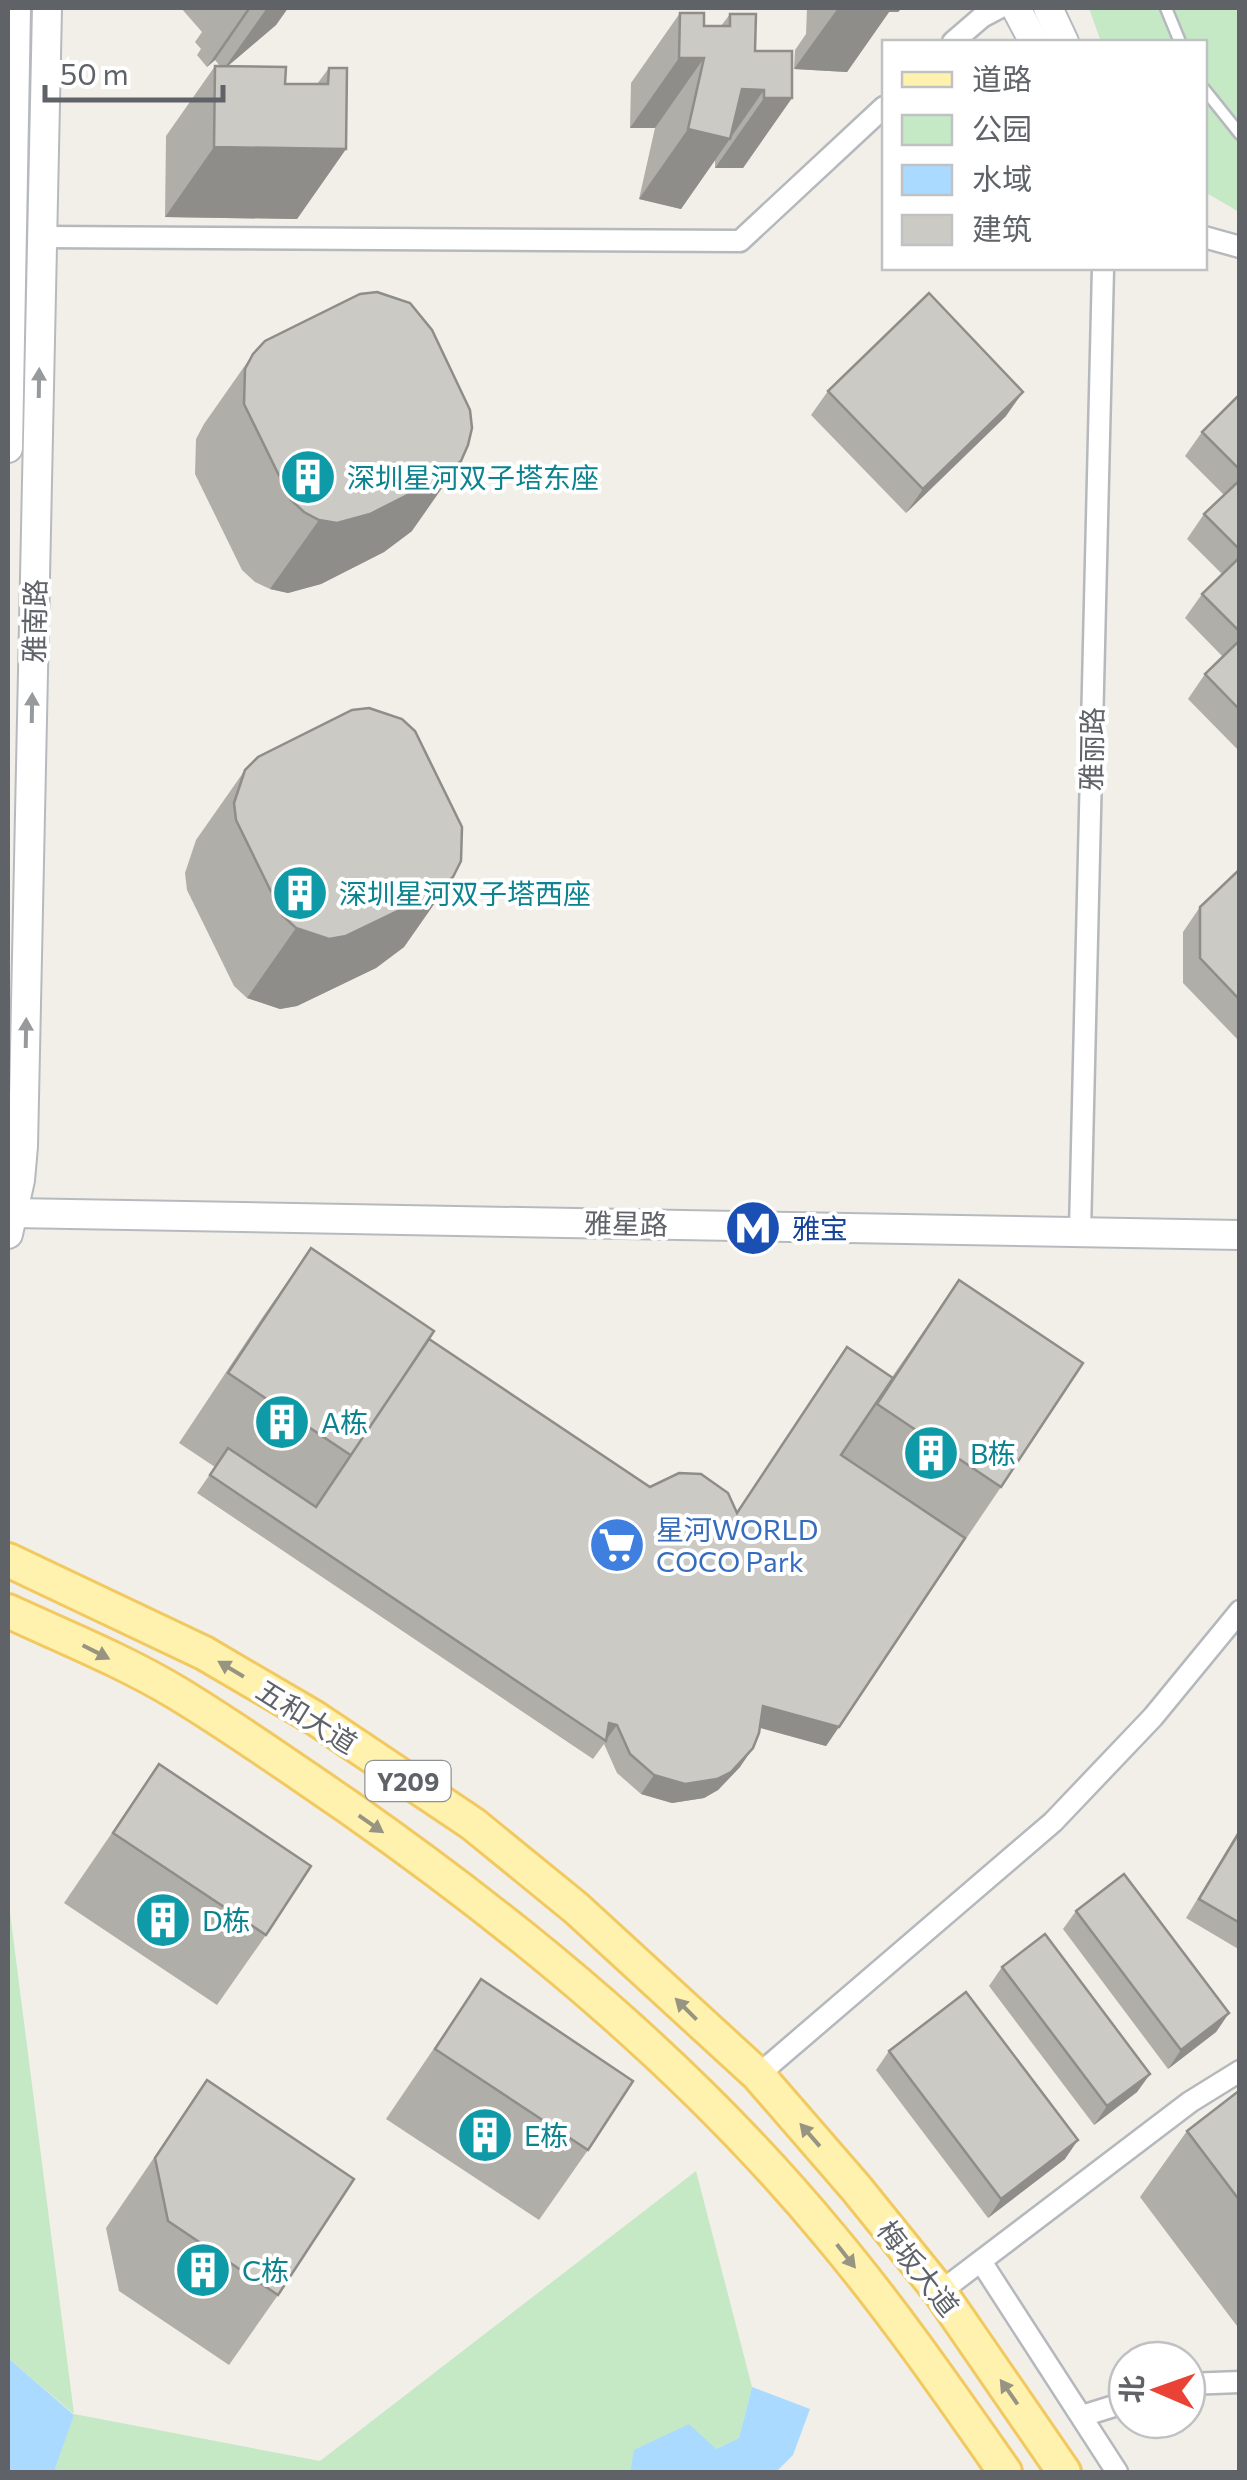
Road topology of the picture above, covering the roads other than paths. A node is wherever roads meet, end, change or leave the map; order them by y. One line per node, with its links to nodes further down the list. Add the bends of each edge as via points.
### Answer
1 (16, 8): 18 (street)
2 (47, 8): 14 (street, 雅南路)
3 (1000, 8): 7 (street)
4 (1016, 8): 8 (street)
5 (1048, 8): 9 (street)
6 (1166, 8): 10 (lane)
7 (955, 40)
8 (1033, 40)
9 (1063, 40)
10 (1179, 40)
11 (1207, 94): 13 (lane)
12 (882, 108): 14 (street, via 740,241)
13 (1240, 134)
14 (42, 236): 19 (street, 雅南路, one-way to 14, via 23,1146)
15 (1207, 238): 16 (street)
16 (1240, 247)
17 (1103, 270): 20 (street, 雅丽路)
18 (8, 448)
19 (10, 1223): 20 (street, 雅星路)
20 (1080, 1231): 21 (street, 雅星路)
21 (1240, 1234)
22 (8, 1560): 26 (main road, 五和大道 / Y209, one-way to 22, via 576,1908 473,1824 204,1653)
23 (8, 1611): 27 (main road, 五和大道 / Y209, one-way to 27, via 175,1692 438,1870 627,2026)
24 (1240, 1611): 26 (street, via 1154,1717 1052,1822)
25 (1240, 2070): 28 (street)
26 (758, 2075): 29 (main road, 梅坂大道 / Y209, one-way to 26)
27 (736, 2130): 34 (main road, 梅坂大道 / Y209, one-way to 34, via 842,2250)
28 (982, 2264): 29 (street); 33 (street)
29 (940, 2292): 35 (main road, 梅坂大道 / Y209, one-way to 29)
30 (1240, 2382): 31 (street)
31 (1207, 2383)
32 (1107, 2408): 33 (street)
33 (1082, 2416): 36 (street)
34 (1004, 2472)
35 (1064, 2472)
36 (1117, 2472)

